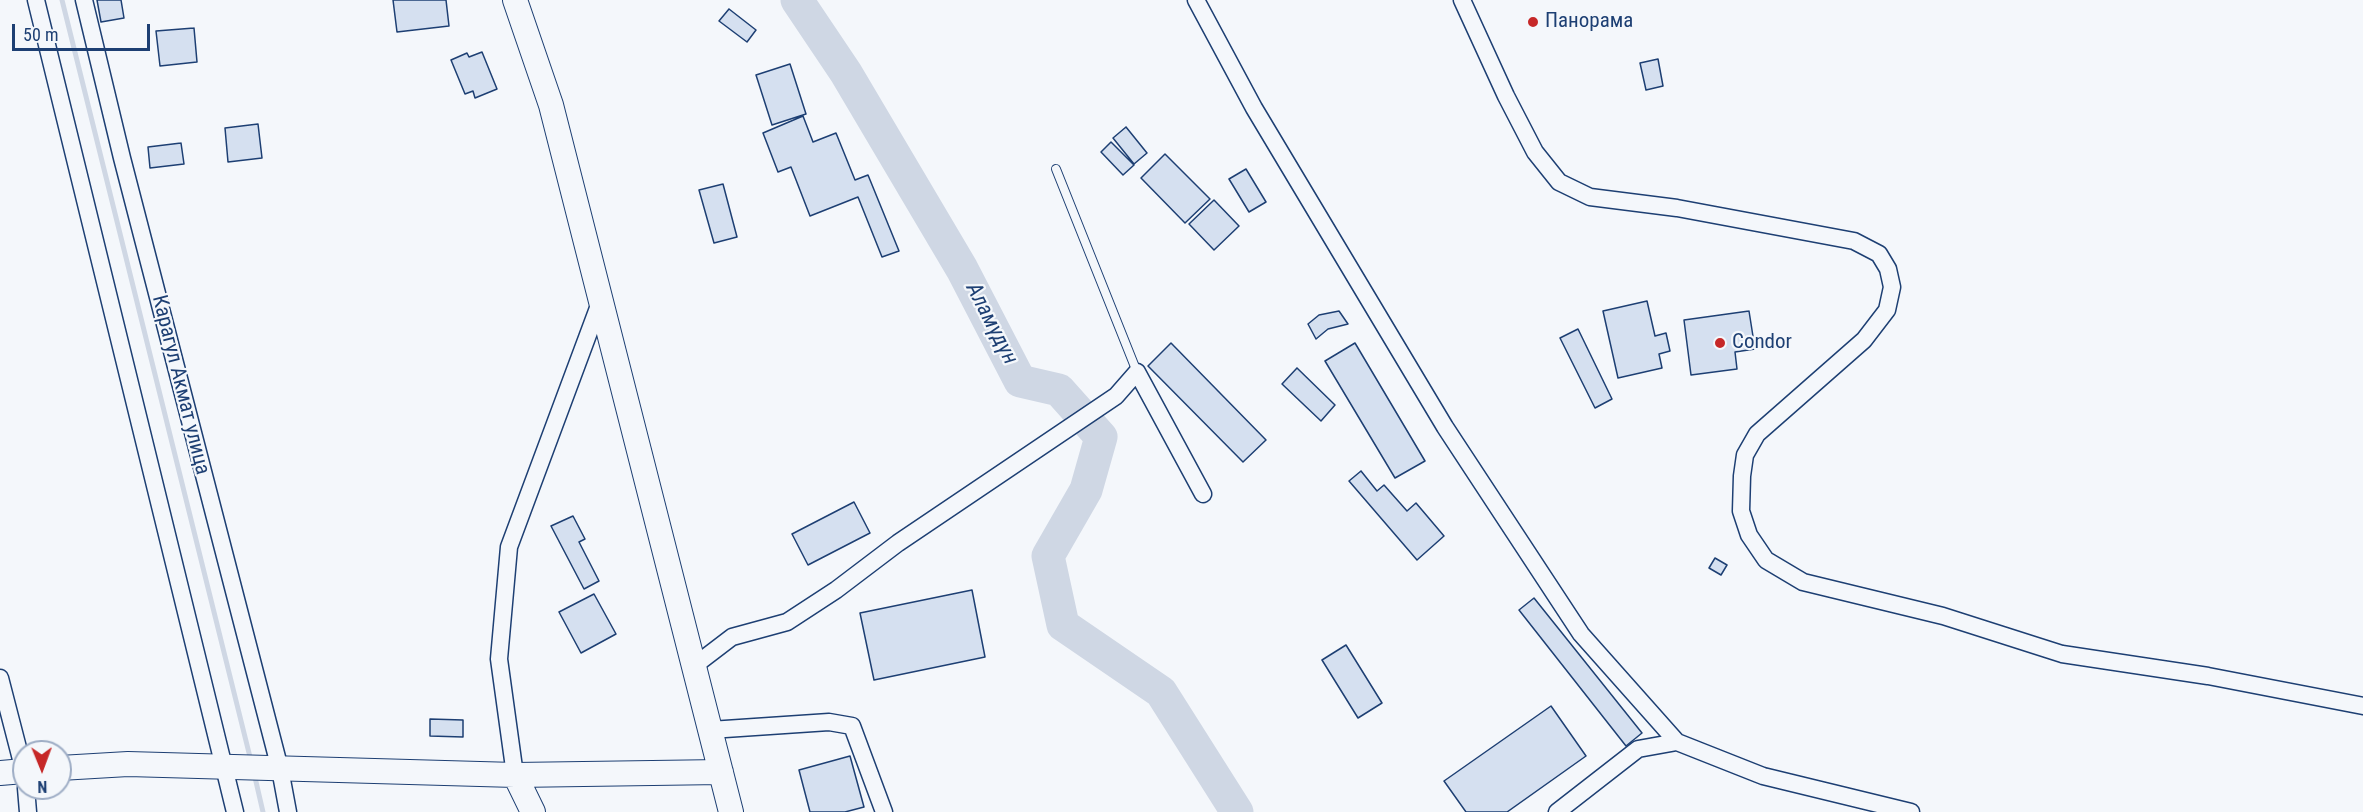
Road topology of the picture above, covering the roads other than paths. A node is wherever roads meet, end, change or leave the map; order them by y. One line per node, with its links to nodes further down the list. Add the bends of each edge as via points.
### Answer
1 (36, 0): 17 (street)
2 (84, 0): 18 (street, Карагул Акмат улица)
3 (515, 0): 7 (main road, via 551,105)
4 (1196, 0): 15 (street, via 1260,118 1445,427 1581,634)
5 (1462, 0): 12 (street, via 1535,152 1559,182 1590,197 1677,208 1854,241 1879,254 1888,269 1892,287 1887,309 1864,340 1757,434 1745,455 1741,511 1749,535 1766,560 1803,582 1943,615 2062,654 2208,676)
6 (1056, 169): 8 (lane)
7 (601, 299): 10 (main road); 20 (street, via 509,547 499,659)
8 (1137, 372): 9 (street); 10 (street, via 1116,396 898,543 836,590 787,622 732,637)
9 (1203, 494)
10 (694, 666): 13 (main road)
11 (0, 678): 14 (street)
12 (2363, 706)
13 (711, 730): 19 (main road); 25 (street, via 829,722 852,726)
14 (16, 740)
15 (1677, 742): 26 (street, via 1638,749); 27 (street, via 1762,776)
16 (72, 767): 17 (main road, via 128,764)
17 (232, 767): 18 (main road); 21 (street)
18 (273, 769): 20 (main road); 22 (street, Карагул Акмат улица)
19 (721, 772): 20 (main road); 24 (main road)
20 (515, 775): 23 (main road)
21 (236, 812)
22 (288, 812)
23 (533, 812)
24 (731, 812)
25 (884, 812)
26 (1557, 812)
27 (1911, 812)

